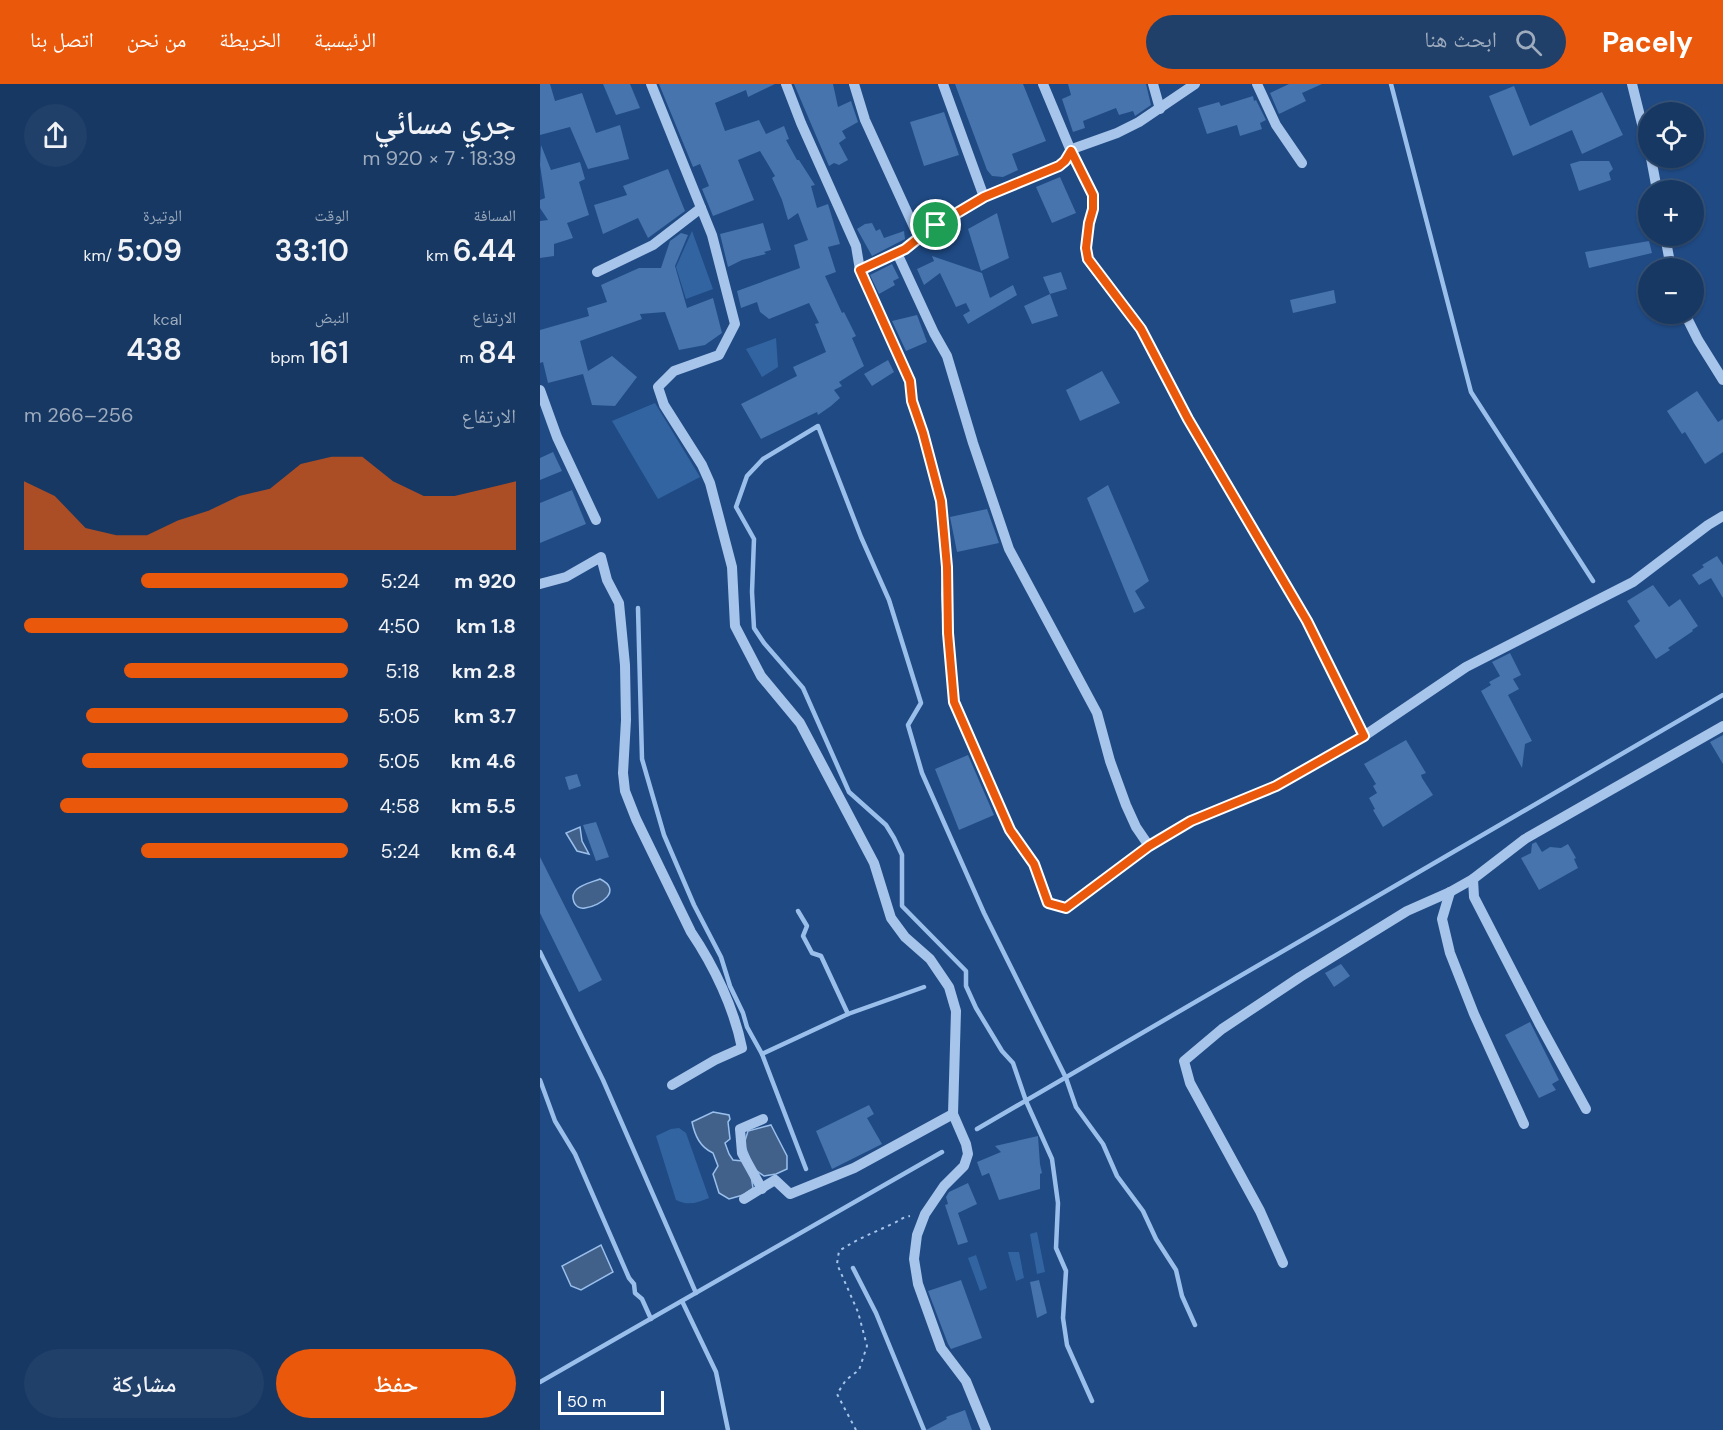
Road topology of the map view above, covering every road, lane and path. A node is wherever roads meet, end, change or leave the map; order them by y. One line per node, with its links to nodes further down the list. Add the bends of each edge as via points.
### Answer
1 (651, 84): 15 (street)
2 (786, 84): 18 (street, via 856,246)
3 (854, 84): 16 (street, via 865,120)
4 (943, 84): 14 (street)
5 (1042, 84): 12 (street)
6 (1153, 84): 11 (street)
7 (1196, 84): 11 (street)
8 (1257, 84): 13 (street, via 1276,125)
9 (1632, 84): 10 (street)
10 (1638, 108)
11 (1160, 109): 12 (street, via 1117,133)
12 (1071, 151): 14 (street, via 1059,166); 27 (street, via 1093,195 1088,259 1141,329 1188,419 1307,621)
13 (1302, 163)
14 (984, 197): 16 (street)
15 (701, 208): 19 (street, via 653,245); 33 (street, via 735,324 719,355 674,371 658,387 664,405 710,483 732,567 735,626 761,676 800,723 874,863 891,918 930,959 949,987 956,1011)
16 (919, 238): 17 (street)
17 (897, 253): 18 (street); 28 (street, via 947,356 1009,549 1097,713 1126,805)
18 (860, 270): 28 (street, via 910,381 912,401 941,501 954,702 1010,830 1034,864 1048,903 1066,908)
19 (597, 272)
20 (1690, 324): 21 (street)
21 (1723, 380)
22 (540, 390): 24 (street)
23 (1723, 516): 27 (street, via 1633,582 1466,667)
24 (596, 520)
25 (540, 584): 31 (street, via 566,577 601,557 607,580 620,603 625,664 626,791 636,819 724,994 740,1037 742,1048)
26 (1723, 726): 29 (street, via 1525,839)
27 (1364, 736): 28 (street, via 1276,786 1191,821)
28 (1149, 846)
29 (1473, 879): 30 (street); 32 (street, via 1474,897)
30 (1450, 892): 35 (street, via 1442,919 1450,953); 39 (street, via 1407,911 1300,977 1222,1029 1184,1061 1190,1083 1260,1211)
31 (672, 1085)
32 (1586, 1109)
33 (953, 1114): 36 (street, via 854,1168 790,1194 775,1180); 38 (street, via 968,1154 960,1171)
34 (763, 1119): 36 (street, via 740,1129 742,1153)
35 (1524, 1124)
36 (762, 1189): 37 (street)
37 (744, 1199)
38 (925, 1214): 40 (path, via 903,1217 839,1251 837,1264 858,1312 867,1346 859,1370 837,1394); 41 (street, via 915,1246 918,1284 941,1348 966,1382)
39 (1282, 1263)
40 (856, 1430)
41 (986, 1430)

